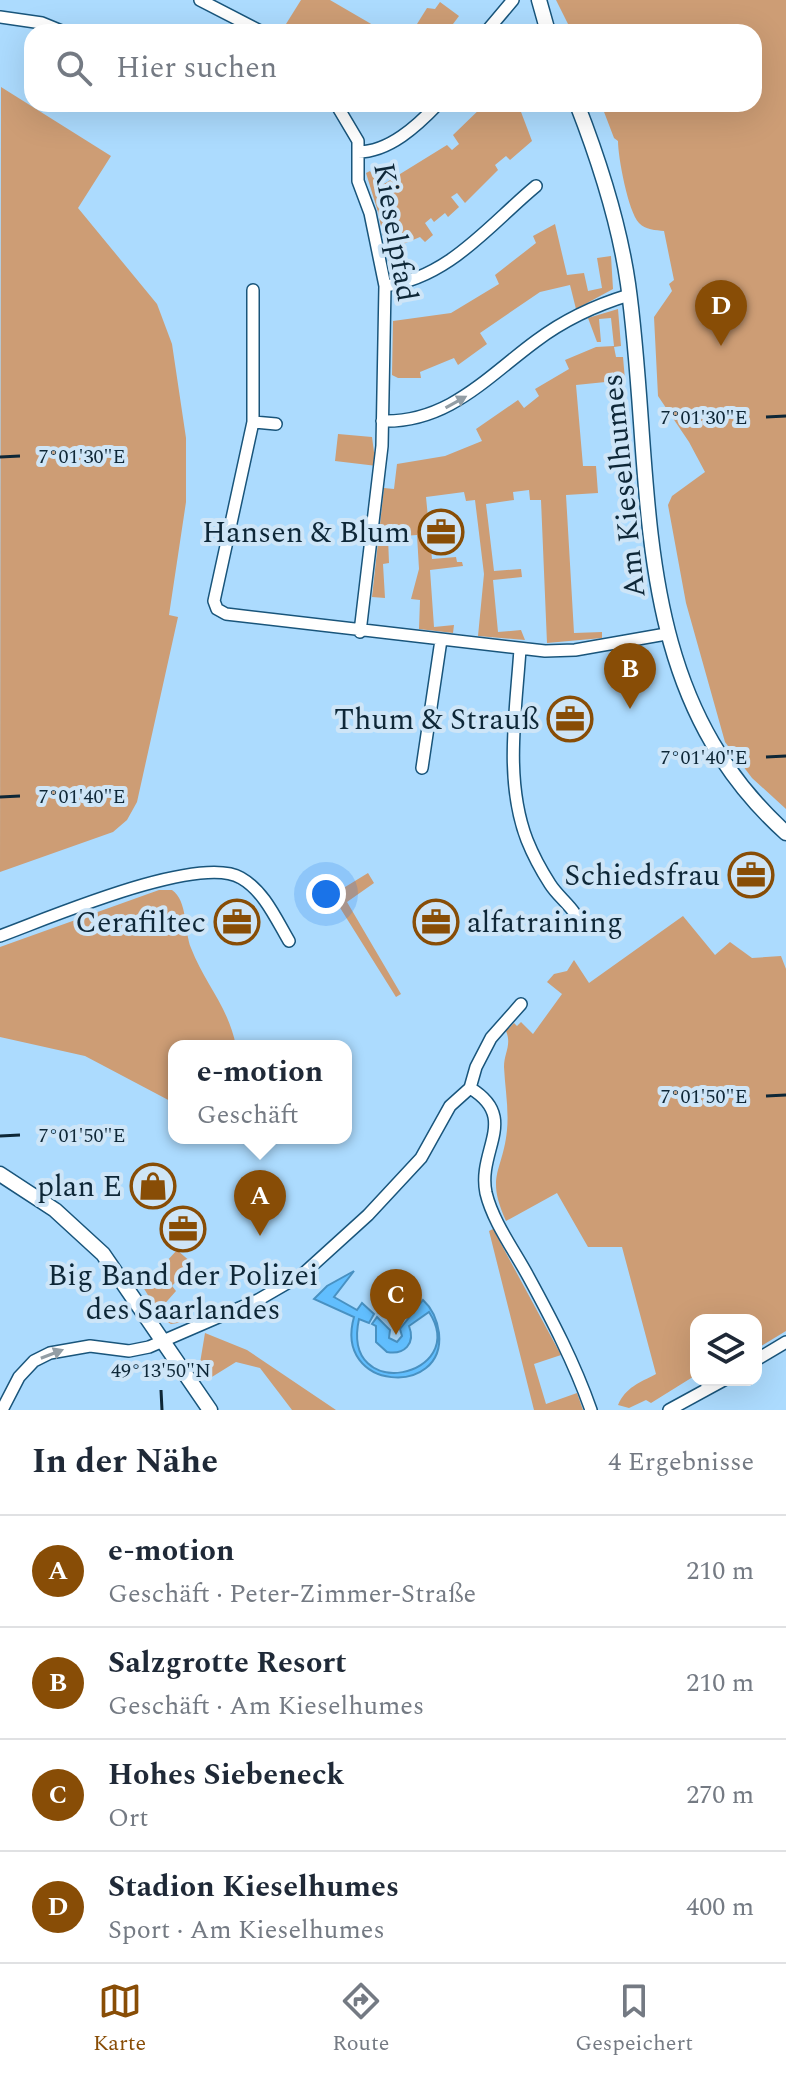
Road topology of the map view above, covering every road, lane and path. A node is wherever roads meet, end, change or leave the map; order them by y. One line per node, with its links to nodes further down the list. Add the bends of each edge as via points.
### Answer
1 (200, 0): 8 (street)
2 (513, 0): 9 (street)
3 (529, 0): 6 (street)
4 (539, 0): 6 (street)
5 (0, 17): 7 (street)
6 (542, 17): 10 (street)
7 (44, 24)
8 (246, 24)
9 (493, 24)
10 (545, 24)
11 (341, 112): 14 (street, Kieselpfad, via 354,132)
12 (431, 112): 14 (street, via 387,145)
13 (580, 112): 18 (street, Am Kieselhumes, via 613,211)
14 (358, 152): 16 (street, Kieselpfad, via 358,181)
15 (536, 186): 16 (street, via 445,265 420,278)
16 (385, 286): 19 (street, Kieselpfad)
17 (253, 290): 20 (street)
18 (629, 295): 19 (street, one-way to 18, via 412,419 447,407 552,330); 23 (street, Am Kieselhumes)
19 (382, 421): 22 (street, Kieselpfad)
20 (253, 422): 21 (street); 22 (street, via 214,601 217,609)
21 (276, 424)
22 (360, 632): 24 (street)
23 (666, 634): 25 (street, via 575,650); 27 (street, Am Kieselhumes, via 691,708 713,748 755,804)
24 (441, 640): 25 (street); 26 (street)
25 (520, 649): 28 (street, via 516,805 538,862 577,914)
26 (422, 768)
27 (786, 833)
28 (580, 929)
29 (0, 936): 30 (street, via 165,879 227,873 258,893)
30 (289, 941)
31 (521, 1004): 32 (street, via 491,1038)
32 (470, 1088): 34 (street, via 450,1106 421,1158 314,1264 258,1300); 40 (street, via 486,1099 496,1121 485,1180 490,1205 561,1336)
33 (0, 1174): 34 (street, via 89,1238)
34 (163, 1341): 38 (street, one-way to 34, via 19,1377 50,1353 90,1346 129,1351); 39 (street)
35 (786, 1342): 36 (street)
36 (762, 1356)
37 (713, 1386): 41 (street)
38 (2, 1410)
39 (210, 1410)
40 (591, 1410)
41 (669, 1410)

